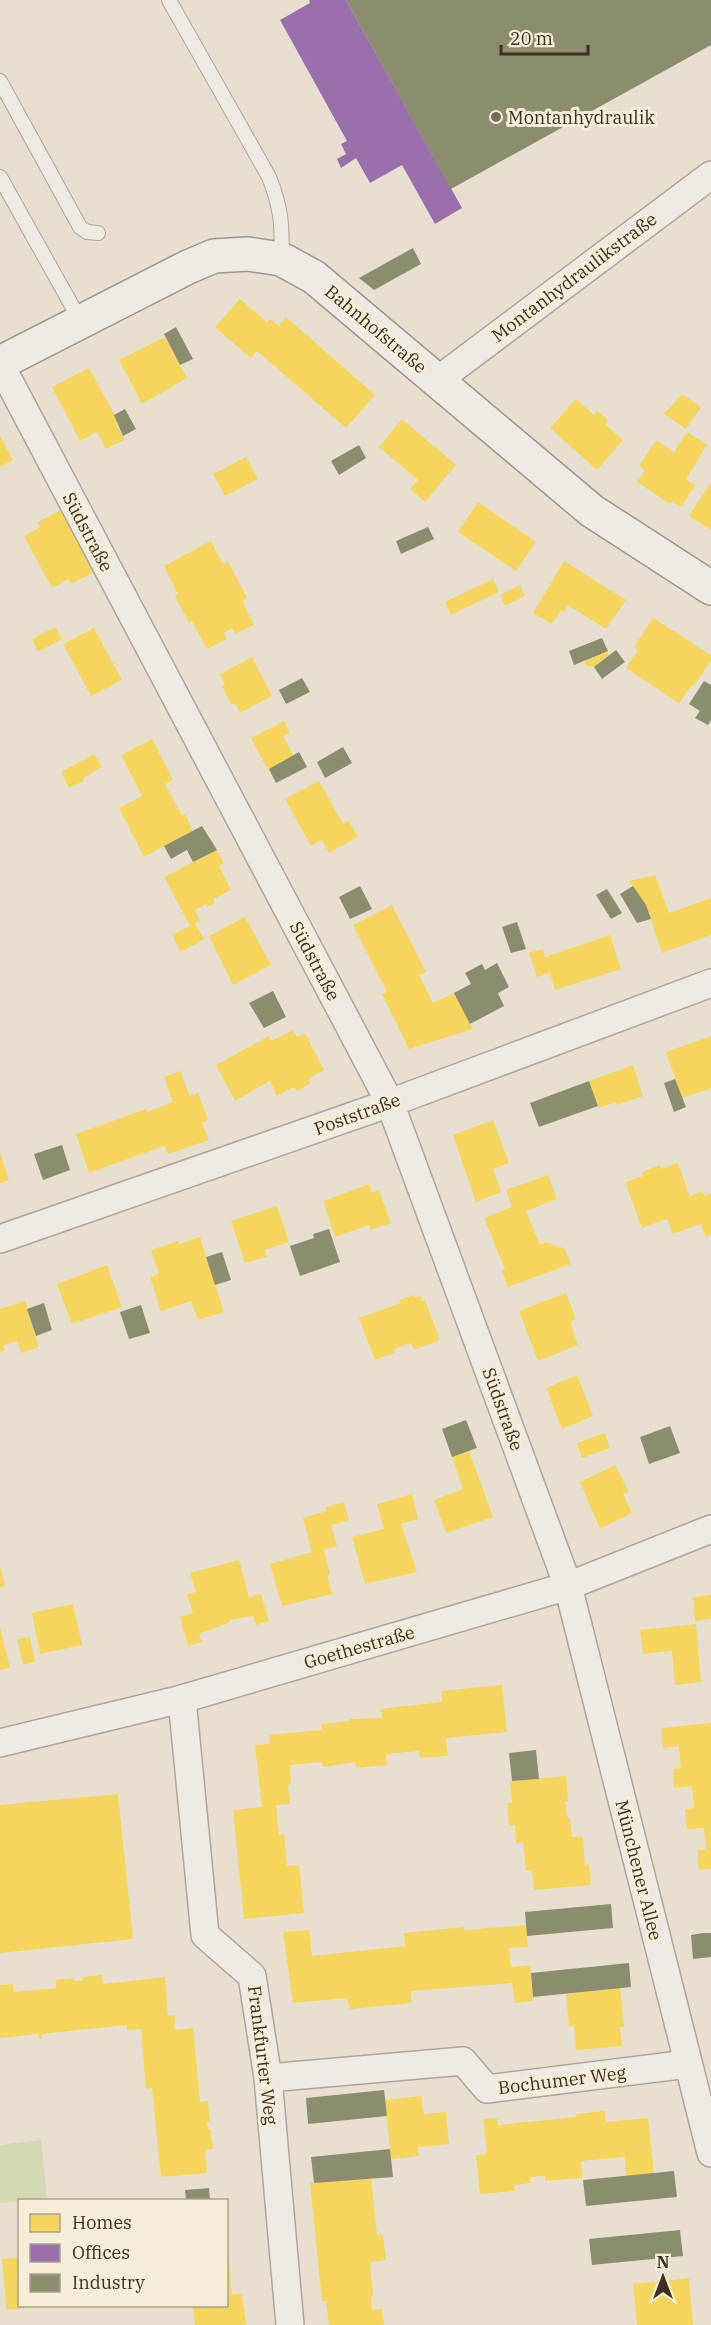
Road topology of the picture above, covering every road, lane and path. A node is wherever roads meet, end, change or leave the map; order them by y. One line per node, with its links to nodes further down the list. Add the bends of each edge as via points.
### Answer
1 (169, 0): 6 (lane, via 279,201)
2 (0, 81): 5 (lane, via 80,227)
3 (711, 175): 9 (street, Montanhydraulikstraße)
4 (0, 177): 7 (lane)
5 (98, 233)
6 (281, 259): 7 (main road, Bahnhofstraße, via 248,254 214,256); 9 (main road, Bahnhofstraße, via 314,277)
7 (81, 321): 8 (main road, Bahnhofstraße)
8 (0, 363): 12 (street, Südstraße)
9 (438, 380): 10 (main road, Bahnhofstraße, via 592,511)
10 (711, 588)
11 (711, 983): 12 (street, Poststraße)
12 (390, 1103): 13 (street, Poststraße); 15 (street, Südstraße)
13 (0, 1239)
14 (711, 1529): 15 (street, Goethestraße)
15 (568, 1586): 16 (street, Goethestraße); 18 (street, Münchener Allee)
16 (182, 1699): 17 (street, Goethestraße); 19 (street, Frankfurter Weg, via 205,1935 252,1976)
17 (0, 1743)
18 (688, 2064): 19 (street, Bochumer Weg, via 487,2089 463,2061); 20 (street, Münchener Allee)
19 (268, 2078): 22 (street, Frankfurter Weg)
20 (706, 2114): 21 (street, Münchener Allee)
21 (711, 2153)
22 (290, 2325)

